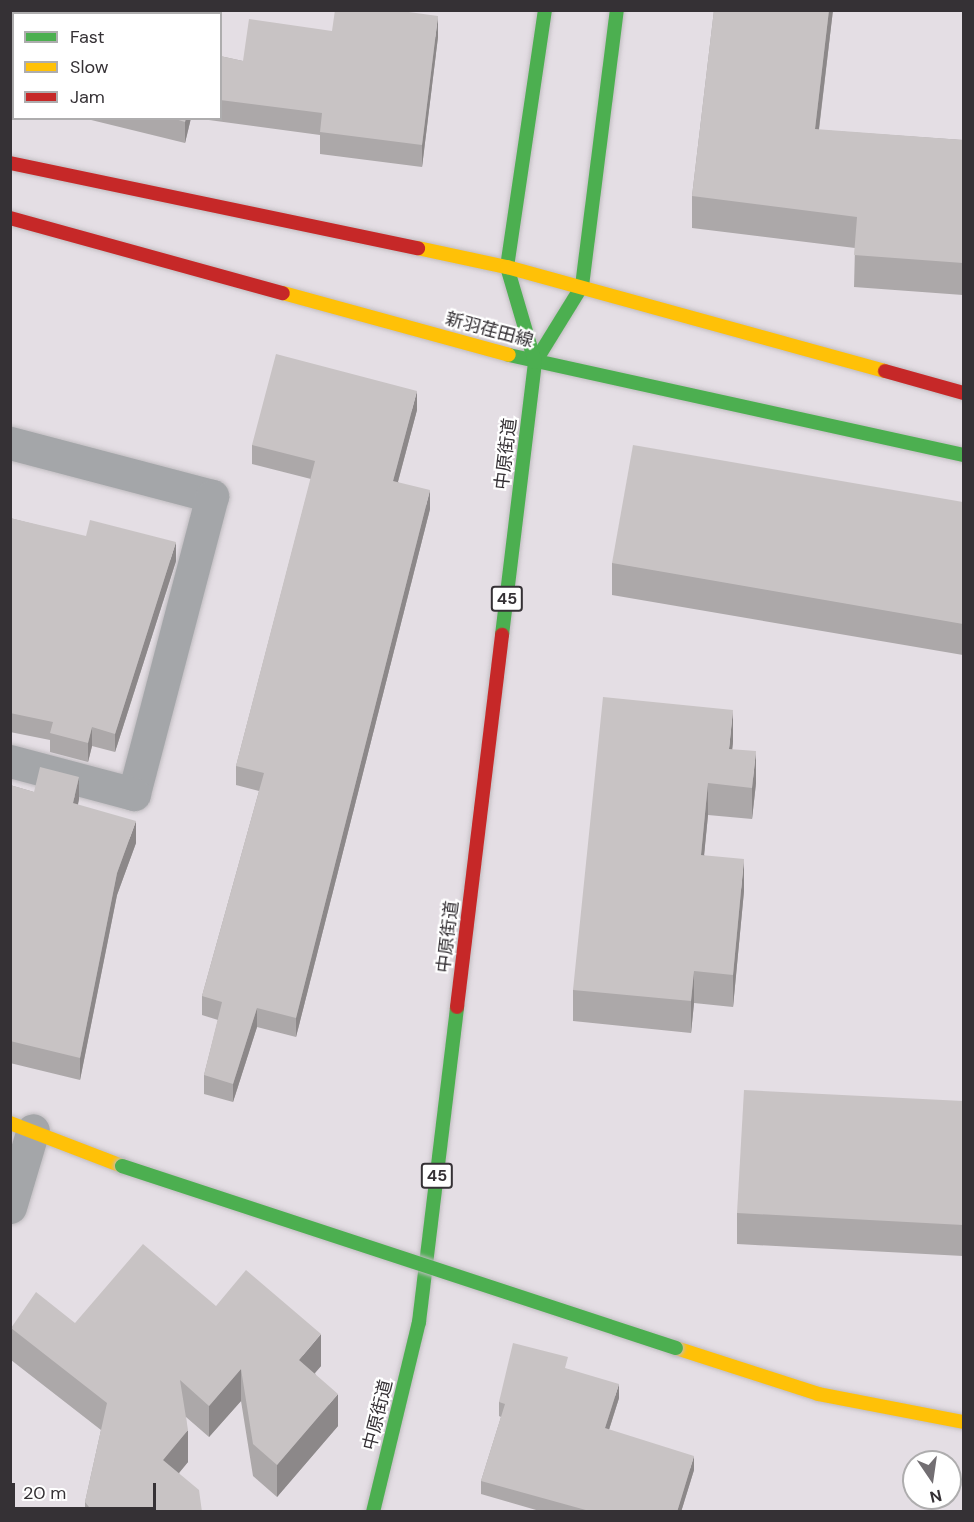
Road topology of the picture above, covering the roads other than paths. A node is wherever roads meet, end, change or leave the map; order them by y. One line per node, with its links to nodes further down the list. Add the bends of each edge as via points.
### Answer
1 (545, 10): 5 (street, 中原街道 / 45)
2 (617, 10): 6 (street, 中原街道 / 45)
3 (10, 163): 5 (street)
4 (10, 218): 7 (street, 新羽荏田線)
5 (507, 267): 6 (street); 7 (street, 中原街道 / 45)
6 (582, 286): 7 (street, 中原街道 / 45); 8 (street)
7 (535, 362): 10 (street, 新羽荏田線); 15 (street, 中原街道 / 45, via 419,1322)
8 (963, 393)
9 (10, 443): 11 (street, via 212,496 134,794)
10 (963, 455)
11 (10, 761)
12 (22, 1127): 13 (street); 14 (street, bridge, via 122,1166 818,1394)
13 (10, 1207)
14 (963, 1422)
15 (373, 1512)

